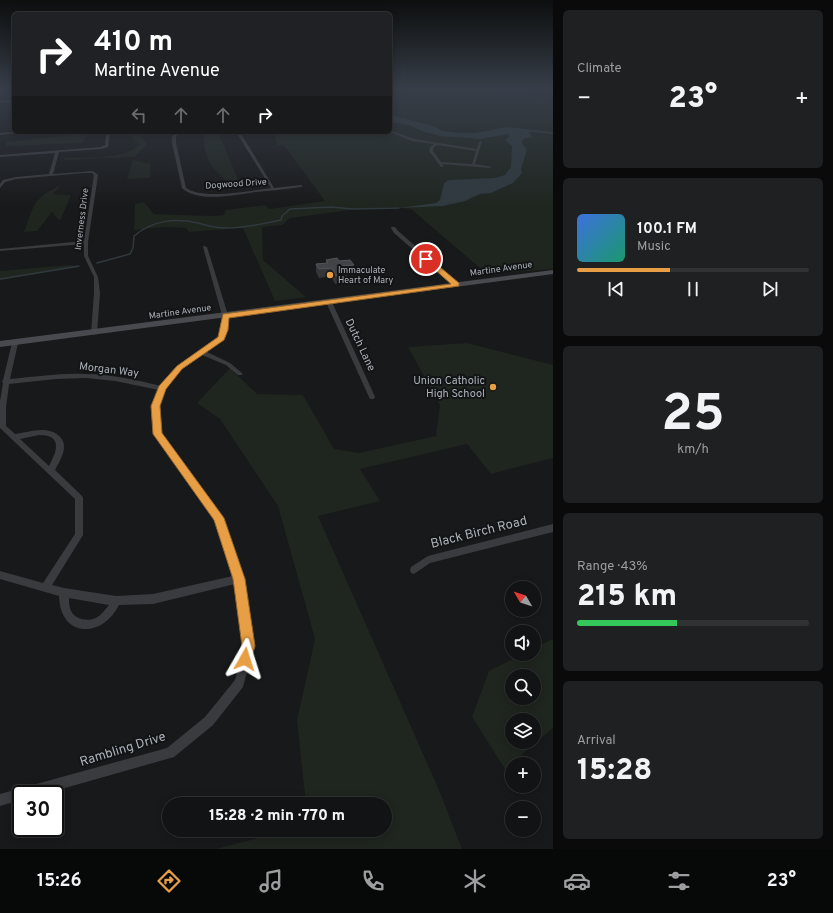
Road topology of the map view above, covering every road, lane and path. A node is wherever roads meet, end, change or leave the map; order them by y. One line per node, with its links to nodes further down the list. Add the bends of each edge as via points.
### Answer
1 (392, 132): 8 (street, via 412,140)
2 (12, 133): 3 (street)
3 (0, 134)
4 (108, 134): 10 (street, via 107,146 104,148)
5 (176, 134): 19 (street, Dogwood Drive, via 174,143 184,188 188,191 210,195)
6 (239, 134): 19 (street)
7 (481, 142): 9 (street)
8 (436, 144): 9 (street); 12 (street, via 431,152)
9 (478, 150): 13 (street)
10 (57, 152): 11 (street); 16 (street)
11 (0, 156)
12 (439, 163): 13 (street); 14 (street)
13 (473, 165): 15 (street)
14 (442, 166)
15 (490, 167)
16 (51, 174): 18 (street, via 11,178 4,181); 21 (street, Inverness Drive, via 89,172 96,175)
17 (301, 186): 19 (street, Dogwood Drive)
18 (0, 187)
19 (273, 189)
20 (393, 228): 25 (street)
21 (86, 242): 23 (street); 28 (street, Inverness Drive, via 86,256 96,276)
22 (205, 247): 27 (street)
23 (0, 250)
24 (553, 272): 25 (main road, Martine Avenue)
25 (457, 285): 26 (main road, Martine Avenue)
26 (329, 302): 27 (main road, Martine Avenue); 35 (street, Dutch Lane)
27 (225, 316): 28 (main road, Martine Avenue); 31 (street, Rambling Drive, via 222,339)
28 (94, 333): 29 (main road, Martine Avenue)
29 (15, 343): 30 (main road, Martine Avenue); 33 (street)
30 (0, 344)
31 (202, 352): 32 (street, via 228,364); 34 (street, Rambling Drive, via 180,367)
32 (240, 374)
33 (5, 382): 34 (street, Morgan Way, via 87,376); 36 (street)
34 (162, 388): 42 (street, Rambling Drive, via 155,406 158,434 219,518)
35 (372, 397)
36 (0, 416): 37 (street, via 3,427)
37 (15, 437): 38 (street); 38 (street, via 39,433 52,434 57,438 61,444 60,450)
38 (51, 470): 43 (street, via 79,498 79,535)
39 (553, 528): 40 (street, Black Birch Road, via 428,560)
40 (414, 570)
41 (0, 575): 43 (street)
42 (239, 579): 45 (street, via 153,599); 46 (street, Rambling Drive, via 248,646 239,683 209,721 170,753)
43 (46, 587): 44 (street)
44 (64, 593): 45 (street); 45 (street, via 65,608 70,617 78,623 88,625 106,617)
45 (116, 601)
46 (54, 785)
47 (12, 797): 48 (street, Rambling Drive)
48 (0, 800)

